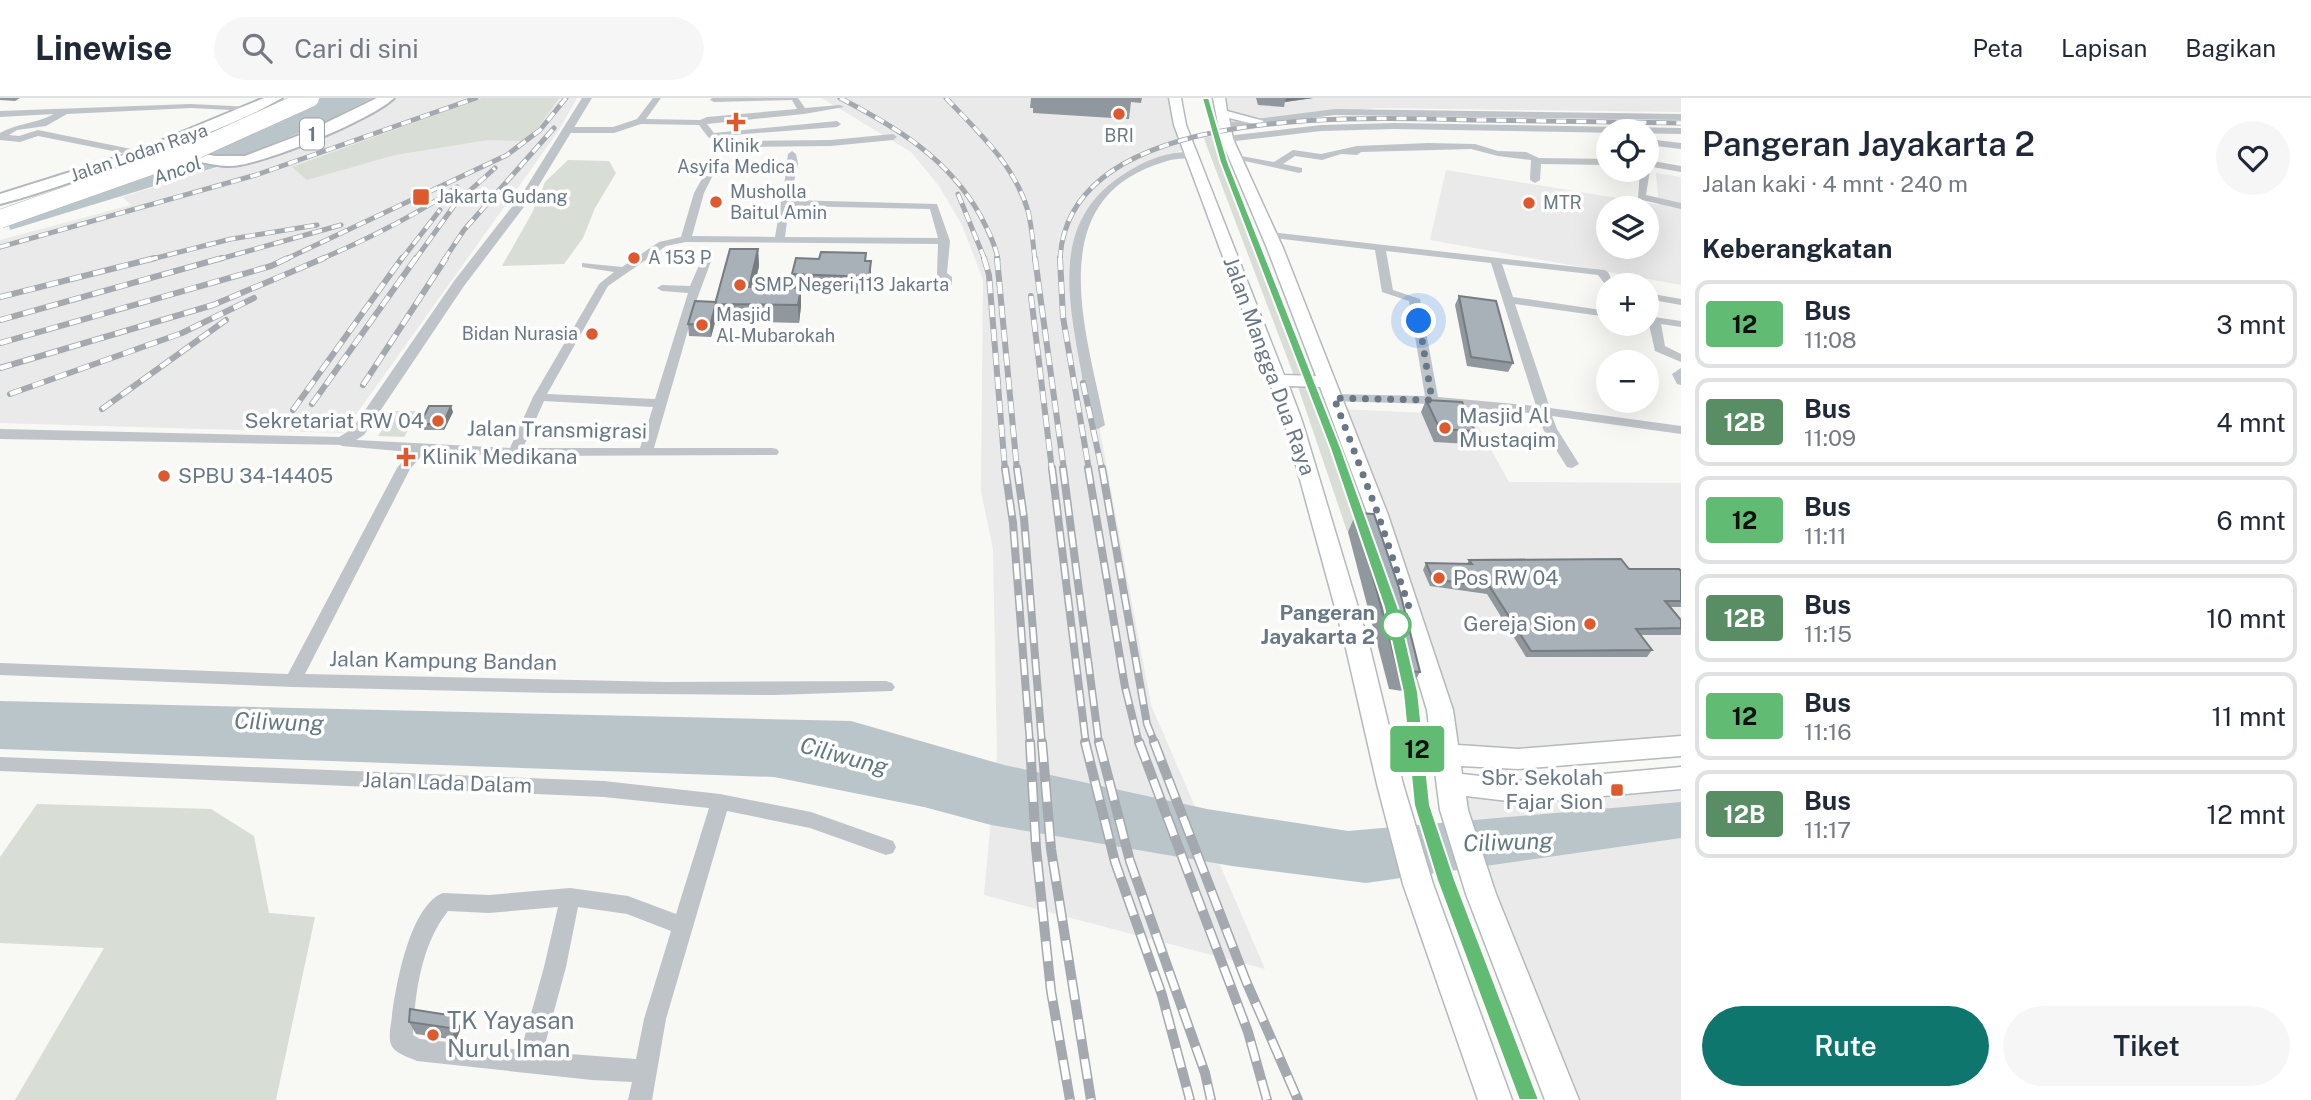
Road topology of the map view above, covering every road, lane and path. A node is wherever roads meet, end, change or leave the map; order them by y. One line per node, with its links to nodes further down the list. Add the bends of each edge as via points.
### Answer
1 (114, 98): 13 (street)
2 (177, 98): 12 (street)
3 (275, 98): 14 (highway, Jalan Lodan Raya / 1)
4 (290, 98): 53 (highway, 1, via 173,151)
5 (310, 98): 54 (highway, 1, bridge, via 193,151)
6 (387, 98): 38 (highway, 1, bridge, via 260,156 234,162)
7 (587, 98): 26 (street)
8 (657, 98): 21 (street)
9 (1175, 98): 39 (main road, Jalan Mangga Dua Raya)
10 (714, 99): 17 (street, via 794,98); 23 (street)
11 (840, 107): 16 (street)
12 (165, 108): 13 (street); 14 (street)
13 (100, 109): 15 (street)
14 (252, 109): 38 (highway, Jalan Lodan Raya / 1)
15 (67, 110): 18 (street); 31 (street, via 43,124 15,128)
16 (818, 111): 17 (street); 24 (street)
17 (804, 112): 23 (street)
18 (0, 114)
19 (1681, 117): 22 (street, via 1335,113)
20 (1223, 119): 22 (main road); 25 (street); 40 (main road)
21 (640, 121): 23 (street); 26 (street, via 614,130)
22 (1258, 121)
23 (705, 122): 30 (street)
24 (837, 124): 30 (street); 33 (street, via 849,128)
25 (1342, 128): 27 (street); 37 (street)
26 (566, 131): 89 (street, via 527,195 459,284 358,432)
27 (1596, 131)
28 (1659, 131): 29 (street)
29 (1681, 131)
30 (711, 135): 35 (street, via 725,144)
31 (0, 137): 38 (street, via 20,139 38,133)
32 (893, 137): 33 (street)
33 (857, 141): 35 (street)
34 (1659, 143): 36 (street)
35 (790, 145): 43 (street)
36 (1681, 146)
37 (1357, 149): 41 (street, via 1470,146 1531,156); 44 (street, via 1322,157 1293,153)
38 (154, 152): 50 (highway, Jalan Lodan Raya / 1)
39 (1192, 155): 79 (main road, Jalan Mangga Dua Raya); 86 (street, via 1165,156 1135,170 1112,186 1087,214 1075,253 1075,293)
40 (1236, 158): 44 (street); 55 (main road)
41 (1537, 161): 42 (street); 48 (street)
42 (1596, 161)
43 (793, 164): 51 (street); 57 (street, via 712,168)
44 (1276, 165): 47 (street)
45 (1659, 165): 46 (street)
46 (1681, 169)
47 (1299, 170)
48 (1535, 180)
49 (1643, 182): 52 (street, via 1641,197)
50 (0, 199)
51 (785, 203): 56 (street); 58 (street, via 933,205)
52 (1681, 205)
53 (0, 210)
54 (0, 219)
55 (1270, 236): 59 (street); 81 (main road)
56 (780, 238): 57 (street); 58 (street)
57 (685, 239): 63 (street, via 663,244)
58 (946, 241): 66 (street, via 942,274)
59 (1380, 249): 61 (street); 83 (street, via 1388,292 1414,299)
60 (708, 257): 69 (street)
61 (1496, 261): 64 (street); 71 (street)
62 (586, 265): 63 (street)
63 (623, 270): 65 (street)
64 (1602, 273)
65 (604, 284): 67 (street); 82 (street)
66 (948, 284)
67 (619, 285)
68 (662, 288): 69 (street)
69 (694, 290): 84 (street)
70 (1659, 298): 72 (street)
71 (1511, 300): 73 (street); 85 (street)
72 (1681, 302)
73 (1596, 312)
74 (1659, 320): 75 (street)
75 (1681, 324)
76 (1656, 336): 77 (street, via 1659,348)
77 (1681, 358)
78 (1681, 372): 80 (street)
79 (1278, 380): 81 (main road); 111 (main road, Jalan Mangga Dua Raya, via 1357,644 1418,884)
80 (1681, 381)
81 (1331, 390): 83 (street); 99 (main road, via 1426,658)
82 (540, 397): 84 (street); 91 (street)
83 (1432, 400): 85 (street)
84 (659, 403): 92 (street)
85 (1545, 411): 87 (street); 94 (street, via 1550,429)
86 (1098, 425)
87 (1681, 430)
88 (0, 434): 89 (street)
89 (342, 442): 90 (street, Jalan Transmigrasi)
90 (419, 449): 91 (street, Jalan Transmigrasi); 96 (street, via 404,468)
91 (514, 452): 92 (street, Jalan Transmigrasi)
92 (646, 452): 93 (street, Jalan Transmigrasi)
93 (772, 452)
94 (1572, 464)
95 (0, 669): 96 (street, Jalan Kampung Bandan)
96 (293, 681): 97 (street, Jalan Kampung Bandan, via 766,690)
97 (886, 687)
98 (1681, 746): 99 (main road, via 1518,759)
99 (1447, 755): 102 (main road)
100 (0, 764): 103 (street, Jalan Lada Dalam, via 604,789)
101 (1681, 778): 102 (main road)
102 (1452, 797): 105 (main road)
103 (720, 802): 104 (street, Jalan Lada Dalam, via 811,820); 107 (street)
104 (887, 847)
105 (1481, 894): 112 (main road)
106 (570, 897): 107 (street, via 628,905); 108 (street); 108 (street, via 489,904 443,902 420,938 401,1041 416,1050)
107 (682, 926): 109 (street, via 655,1019)
108 (529, 1062): 109 (street)
109 (646, 1071): 110 (street)
110 (640, 1100)
111 (1495, 1100)
112 (1562, 1100)

